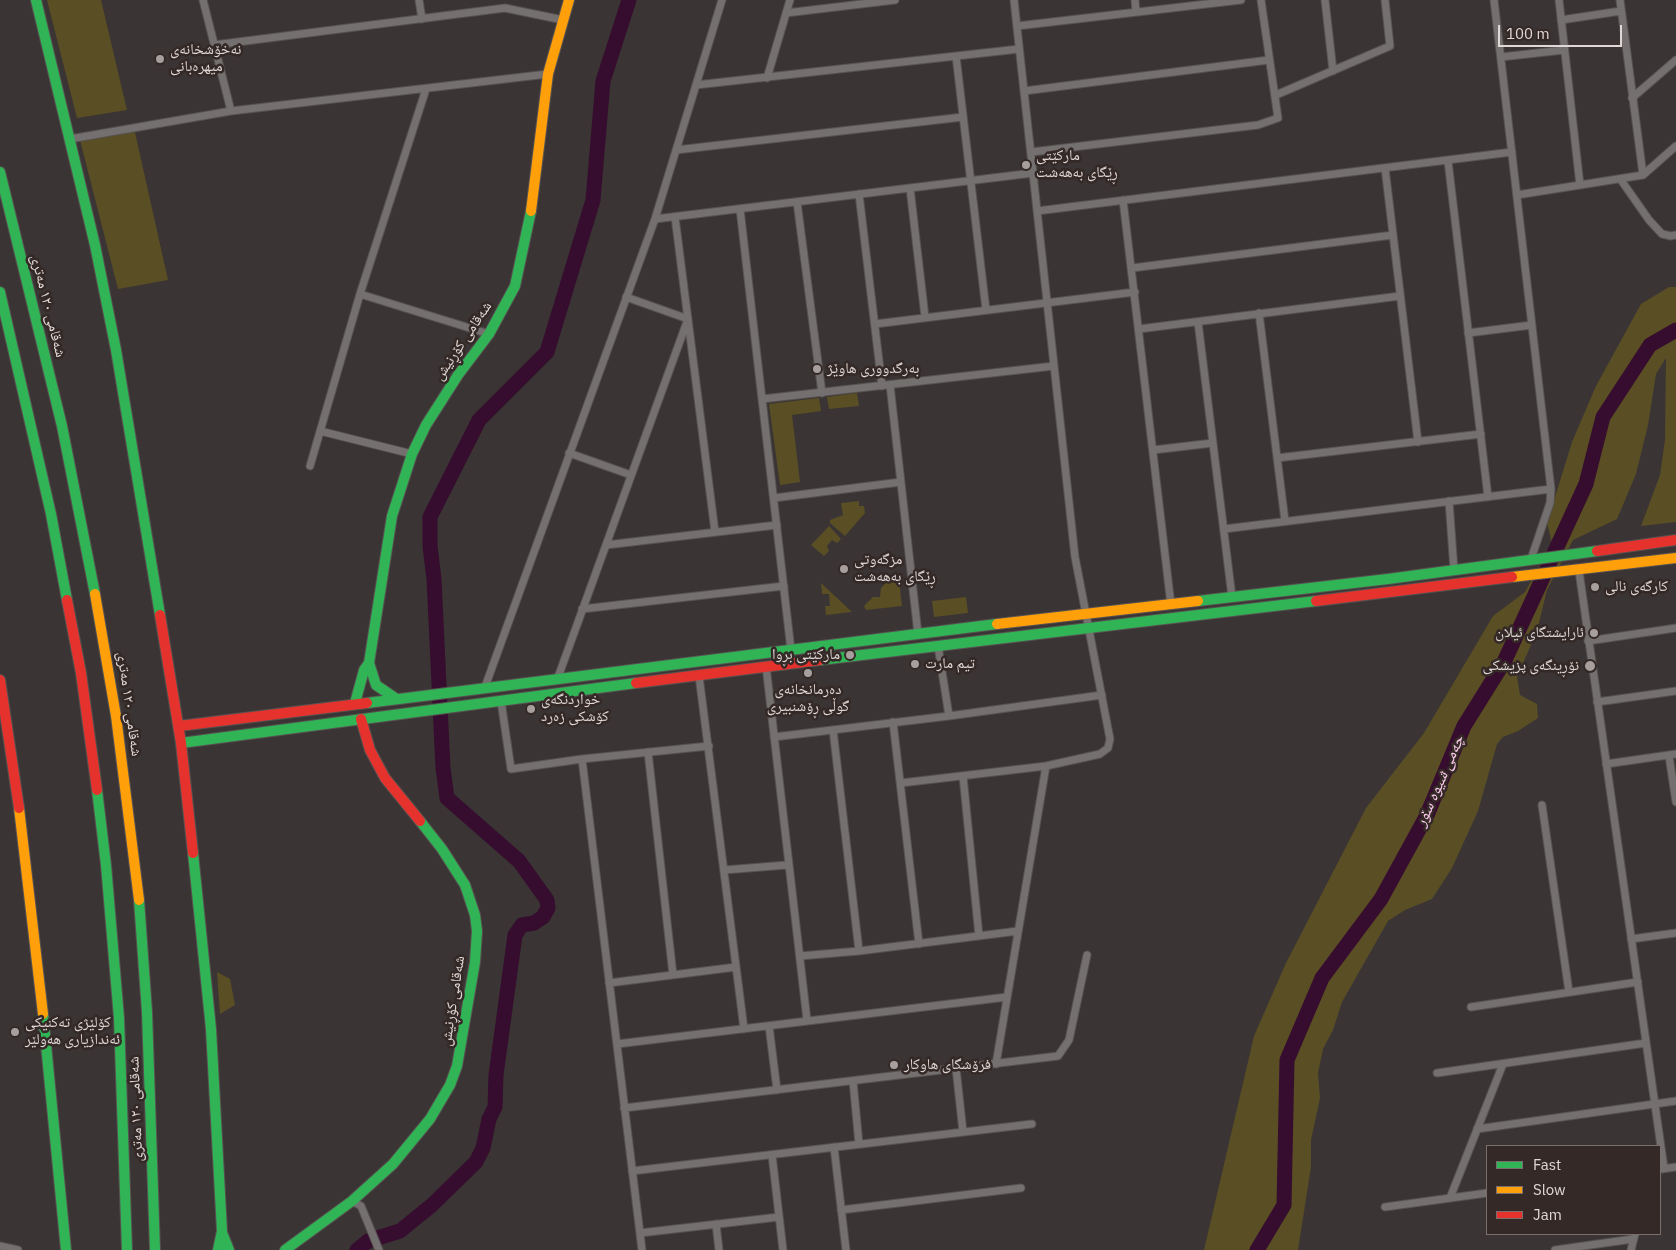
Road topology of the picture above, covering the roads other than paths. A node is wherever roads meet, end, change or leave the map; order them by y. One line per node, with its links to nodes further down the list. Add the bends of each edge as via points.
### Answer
1 (36, 0): 42 (main road)
2 (203, 0): 25 (street)
3 (419, 0): 21 (street)
4 (570, 0): 22 (main road, شەقامی کۆڕنیش)
5 (722, 0): 35 (street)
6 (790, 0): 20 (street)
7 (895, 0): 20 (street)
8 (1014, 0): 24 (street)
9 (1135, 0): 19 (street)
10 (1241, 0): 17 (street)
11 (1261, 0): 30 (street)
12 (1325, 0): 32 (street)
13 (1385, 0): 32 (street, via 1390,46)
14 (1494, 0): 29 (street)
15 (1559, 0): 23 (street)
16 (1620, 0): 18 (street)
17 (1199, 2): 19 (street)
18 (1621, 11): 23 (street); 39 (street)
19 (1136, 12): 24 (street)
20 (786, 13): 34 (street)
21 (422, 19): 22 (street, via 505,8); 25 (street)
22 (563, 20): 33 (main road, شەقامی کۆڕنیش)
23 (1561, 20): 27 (street)
24 (1017, 26): 26 (street)
25 (214, 45): 40 (street)
26 (1019, 50): 28 (street); 37 (street)
27 (1564, 50): 29 (street); 54 (street)
28 (956, 56): 34 (street); 41 (street)
29 (1501, 57): 46 (street)
30 (1269, 60): 37 (street); 38 (street)
31 (1676, 60): 39 (street)
32 (1333, 71): 38 (street)
33 (548, 74): 36 (street); 82 (main road, شەقامی کۆڕنیش, via 523,259 514,286)
34 (767, 78): 35 (street)
35 (696, 85): 44 (street)
36 (426, 89): 40 (street); 69 (street)
37 (1024, 91): 45 (street)
38 (1276, 95): 45 (street, via 1278,118 1258,125)
39 (1632, 98): 51 (street)
40 (230, 111): 42 (street)
41 (963, 118): 44 (street); 53 (street)
42 (70, 139): 139 (main road, via 116,350)
43 (1676, 146): 51 (street)
44 (676, 150): 63 (street)
45 (1030, 152): 50 (street)
46 (1512, 152): 47 (street); 57 (street)
47 (1448, 161): 48 (street); 81 (street)
48 (1385, 168): 58 (street); 64 (street)
49 (0, 172): 210 (main road, شەقامی ١٢٠ مەتری, via 62,426 90,562 116,716 139,901 152,1109)
50 (1033, 174): 53 (street); 61 (street)
51 (1643, 175): 52 (street)
52 (1621, 180): 54 (street); 65 (street, via 1662,234)
53 (971, 181): 55 (street); 73 (street)
54 (1580, 185): 57 (street)
55 (910, 188): 56 (street); 75 (street)
56 (859, 194): 59 (street); 78 (street)
57 (1517, 195): 79 (street)
58 (1123, 200): 61 (street); 66 (street)
59 (796, 202): 60 (street); 85 (street)
60 (740, 209): 62 (street); 86 (street)
61 (1037, 211): 72 (street)
62 (675, 217): 63 (street); 76 (street)
63 (655, 219): 71 (street)
64 (1393, 235): 66 (street); 70 (street)
65 (1676, 235)
66 (1132, 268): 68 (street)
67 (0, 292): 209 (main road, شەقامی ١٢٠ مەتری, via 51,514 81,673 93,758 118,1009)
68 (1135, 292): 72 (street); 80 (street)
69 (360, 294): 82 (street); 87 (street)
70 (1400, 296): 74 (street); 89 (street)
71 (626, 297): 76 (street); 92 (street)
72 (1047, 303): 73 (street); 83 (street)
73 (986, 310): 75 (street)
74 (1259, 314): 77 (street); 94 (street)
75 (925, 317): 78 (street)
76 (688, 319): 96 (street); 105 (street)
77 (1198, 322): 80 (street); 90 (street)
78 (875, 324): 84 (street)
79 (1532, 325): 81 (street); 98 (street)
80 (1139, 330): 91 (street)
81 (1468, 333): 88 (street)
82 (489, 334): 93 (main road, شەقامی کۆڕنیش, via 443,397)
83 (1054, 366): 84 (street); 116 (street, via 1075,557)
84 (886, 385): 85 (street); 97 (street)
85 (822, 393): 86 (street)
86 (762, 399): 100 (street)
87 (320, 431): 93 (street); 95 (street)
88 (1481, 434): 89 (street); 99 (street)
89 (1418, 442): 94 (street)
90 (1213, 443): 91 (street); 104 (street)
91 (1153, 450): 114 (street)
92 (569, 453): 96 (street); 128 (street)
93 (412, 454): 123 (main road, شەقامی کۆڕنیش, via 392,516)
94 (1277, 458): 102 (street)
95 (310, 466)
96 (631, 475): 107 (street)
97 (901, 482): 100 (street); 119 (street)
98 (1552, 489): 99 (street); 109 (street)
99 (1488, 497): 101 (street)
100 (774, 498): 103 (street)
101 (1449, 501): 102 (street); 110 (street)
102 (1285, 521): 104 (street)
103 (777, 525): 105 (street); 112 (street)
104 (1224, 528): 113 (street)
105 (714, 532): 107 (street)
106 (1676, 540): 109 (main road)
107 (606, 545): 115 (street)
108 (1676, 558): 111 (main road)
109 (1533, 559): 110 (main road)
110 (1454, 570): 113 (main road)
111 (1578, 570): 118 (main road); 120 (street)
112 (784, 586): 115 (street); 122 (street)
113 (1232, 597): 114 (main road)
114 (1171, 605): 116 (main road)
115 (582, 609): 127 (street)
116 (1086, 614): 118 (street); 119 (main road)
117 (1676, 628): 120 (street)
118 (1088, 629): 121 (main road); 130 (street)
119 (918, 634): 122 (main road)
120 (1588, 641): 133 (street)
121 (938, 646): 124 (main road); 136 (street)
122 (791, 650): 127 (main road)
123 (369, 663): 131 (main road, شەقامی کۆڕنیش, via 376,685); 135 (main road, شەقامی کۆڕنیش, via 364,670)
124 (766, 666): 125 (main road); 141 (street)
125 (699, 676): 132 (main road); 143 (street)
126 (0, 680): 208 (main road, via 37,954)
127 (557, 680): 128 (main road)
128 (485, 687): 131 (main road); 134 (main road)
129 (1676, 691): 133 (street)
130 (1102, 695): 136 (street); 148 (street, via 1110,739 1108,748 1100,754)
131 (395, 698): 135 (main road)
132 (501, 701): 134 (main road); 146 (street, via 511,769)
133 (1597, 702): 147 (street)
134 (480, 703): 137 (main road)
135 (356, 704): 139 (main road)
136 (949, 716): 138 (street)
137 (361, 719): 142 (main road); 197 (main road, شەقامی کۆڕنیش, via 370,750 385,778 442,849 465,885 475,915 477,946 462,1047 450,1085 430,1119 392,1164)
138 (894, 722): 140 (street); 150 (street)
139 (178, 726): 142 (main road)
140 (833, 730): 141 (street); 160 (street)
141 (774, 736): 153 (street)
142 (181, 743): 202 (main road, via 211,1029)
143 (708, 746): 144 (street); 154 (street)
144 (648, 752): 146 (street); 164 (street)
145 (1672, 755): 147 (street); 151 (street)
146 (582, 759): 165 (street)
147 (1606, 764): 158 (street)
148 (1046, 766): 149 (street); 155 (street)
149 (963, 776): 150 (street); 157 (street)
150 (901, 783): 159 (street)
151 (1676, 802)
152 (1542, 805): 167 (street)
153 (787, 865): 154 (street); 162 (street)
154 (724, 870): 163 (street)
155 (1018, 931): 157 (street); 168 (street)
156 (1676, 933): 158 (street)
157 (979, 936): 159 (street)
158 (1631, 939): 166 (street)
159 (920, 944): 160 (street)
160 (859, 951): 162 (street)
161 (1087, 955): 175 (street, via 1069,1040 1064,1049 1058,1056)
162 (800, 956): 170 (street)
163 (736, 967): 164 (street); 172 (street)
164 (673, 975): 165 (street)
165 (609, 982): 174 (street)
166 (1638, 982): 167 (street); 173 (street)
167 (1569, 992): 169 (street)
168 (1007, 997): 170 (street); 175 (street)
169 (1471, 1007)
170 (807, 1020): 171 (street)
171 (769, 1026): 172 (street); 180 (street)
172 (744, 1029): 174 (street)
173 (1646, 1043): 176 (street); 182 (street)
174 (617, 1044): 183 (street)
175 (996, 1064): 177 (street)
176 (1503, 1064): 178 (street); 185 (street)
177 (956, 1068): 179 (street); 186 (street)
178 (1437, 1073)
179 (853, 1081): 180 (street); 187 (street)
180 (777, 1090): 183 (street)
181 (1676, 1101): 182 (street)
182 (1655, 1104): 185 (street); 188 (street)
183 (624, 1108): 193 (street)
184 (1032, 1124): 186 (street)
185 (1477, 1129): 196 (street)
186 (963, 1132): 187 (street)
187 (859, 1144): 189 (street)
188 (1659, 1145)
189 (834, 1147): 190 (street); 199 (street)
190 (772, 1155): 193 (street); 200 (street)
191 (1676, 1167): 192 (street)
192 (1662, 1169)
193 (632, 1171): 203 (street)
194 (1021, 1188): 199 (street)
195 (1486, 1193): 196 (street)
196 (1450, 1198): 198 (street)
197 (352, 1201): 213 (main road, شەقامی کۆڕنیش); 214 (street, via 361,1206)
198 (1385, 1207)
199 (841, 1210): 218 (street)
200 (779, 1216): 201 (street); 217 (street)
201 (716, 1224): 203 (street); 216 (street)
202 (222, 1231): 211 (main road); 212 (main road)
203 (640, 1233): 215 (street)
204 (1634, 1236): 206 (street); 220 (street)
205 (0, 1246): 207 (street)
206 (1565, 1249): 219 (street)
207 (18, 1250)
208 (66, 1250)
209 (127, 1250)
210 (155, 1250)
211 (218, 1250)
212 (229, 1250)
213 (285, 1250)
214 (379, 1250)
215 (642, 1250)
216 (719, 1250)
217 (783, 1250)
218 (846, 1250)
219 (1555, 1250)
220 (1631, 1250)

